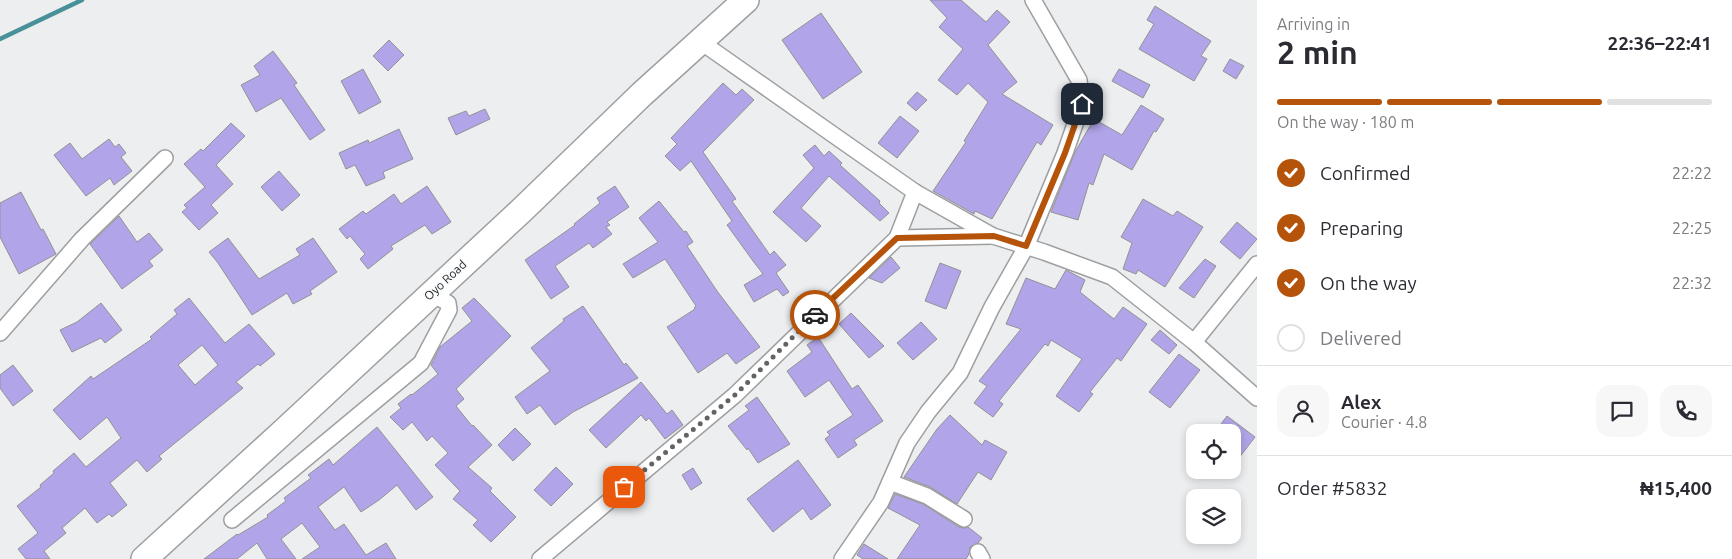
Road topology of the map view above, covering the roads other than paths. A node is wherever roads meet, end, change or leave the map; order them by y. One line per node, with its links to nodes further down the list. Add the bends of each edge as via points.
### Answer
1 (746, 0): 3 (highway, Oyo Road)
2 (1033, 0): 8 (street, via 1079,80 1082,104)
3 (701, 42): 5 (street); 10 (highway, Oyo Road)
4 (165, 158): 11 (street, via 82,239)
5 (915, 192): 6 (street); 7 (street)
6 (994, 236): 7 (street); 8 (street)
7 (897, 238): 18 (street, via 735,395)
8 (1026, 246): 12 (street, via 1112,277); 14 (street, via 960,373 907,443)
9 (1257, 264): 12 (street)
10 (430, 293): 16 (street, via 448,304 449,310 421,363); 17 (highway, Oyo Road)
11 (0, 333)
12 (1194, 342): 13 (street)
13 (1257, 398)
14 (890, 482): 15 (street, via 927,496); 19 (street, via 881,502)
15 (964, 519)
16 (232, 520)
17 (144, 559)
18 (540, 559)
19 (842, 559)

